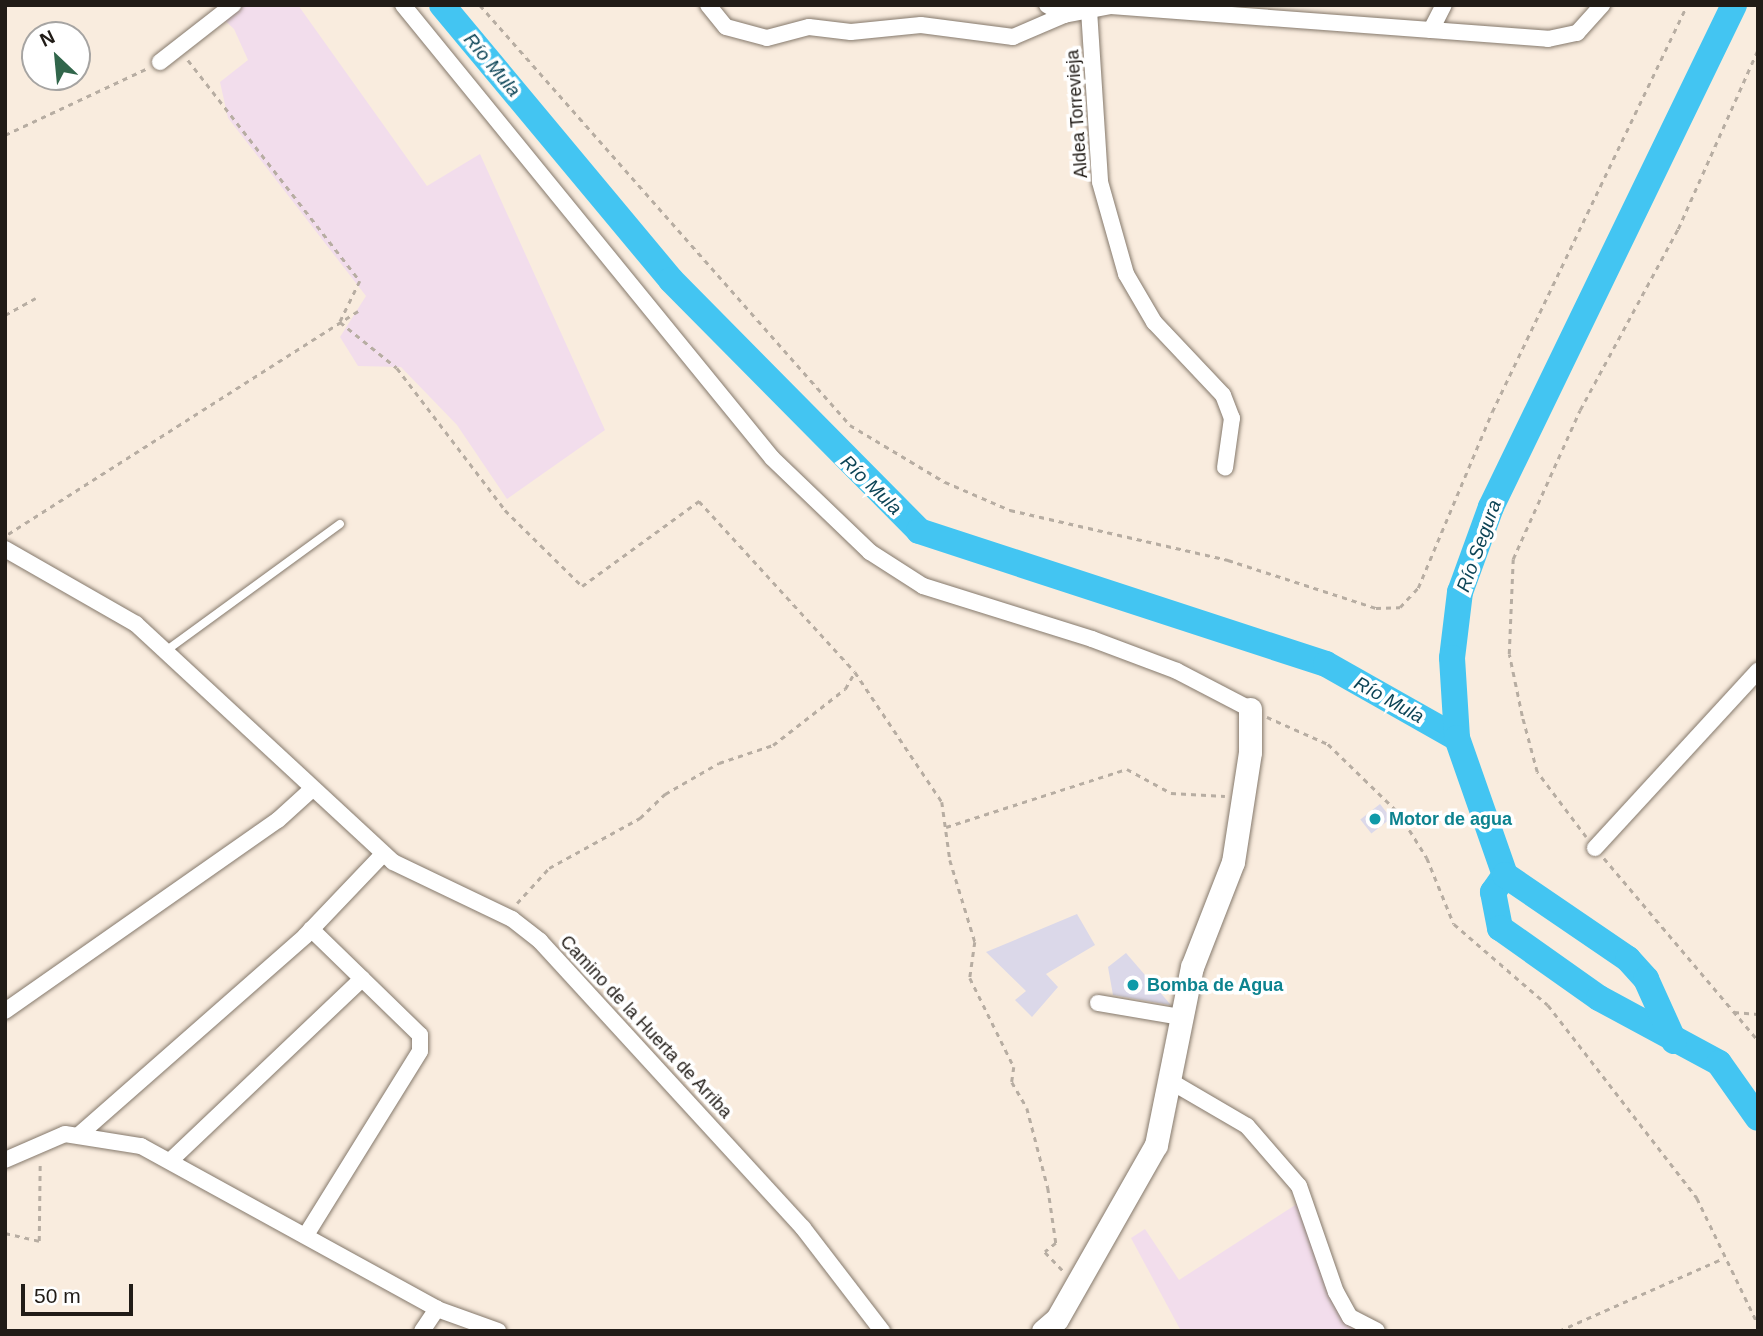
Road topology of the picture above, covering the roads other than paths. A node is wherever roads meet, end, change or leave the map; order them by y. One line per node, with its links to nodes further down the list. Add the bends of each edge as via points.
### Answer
1 (233, 5): 10 (street)
2 (403, 5): 16 (street, via 772,458 870,552 923,586 1092,639)
3 (708, 5): 8 (street, via 726,27 767,38 809,27 851,32 921,25 1013,37)
4 (1047, 5): 8 (street)
5 (1444, 5): 9 (street)
6 (1602, 5): 9 (street, via 1577,33 1548,39)
7 (1089, 10): 8 (street); 9 (street, via 1111,6); 11 (street, Aldea Torrevieja, via 1100,182 1126,274 1154,322 1223,395 1232,418)
8 (1064, 15)
9 (1431, 30)
10 (160, 62)
11 (1225, 468)
12 (340, 524): 14 (lane)
13 (5, 549): 14 (street, Camino de la Huerta de Arriba, via 96,595)
14 (167, 650): 17 (street, Camino de la Huerta de Arriba)
15 (1758, 671): 18 (street)
16 (1250, 709): 24 (main road, via 1244,797 1233,862 1192,967)
17 (311, 790): 19 (street, Camino de la Huerta de Arriba); 23 (street, via 278,820)
18 (1595, 848)
19 (383, 854): 20 (street); 33 (street, Camino de la Huerta de Arriba, via 505,916 585,985 803,1228)
20 (311, 929): 21 (street); 26 (street)
21 (362, 978): 28 (street); 29 (street, via 420,1035 419,1051)
22 (1098, 1003): 24 (street)
23 (5, 1011)
24 (1181, 1017): 25 (main road)
25 (1170, 1081): 34 (main road, via 1156,1145 1076,1284); 35 (street, via 1247,1126 1299,1186 1336,1292 1350,1317)
26 (80, 1134): 27 (street, via 39,1144); 28 (street, via 117,1139)
27 (5, 1160)
28 (170, 1160): 29 (street)
29 (306, 1234): 30 (street)
30 (436, 1309): 31 (street); 32 (street)
31 (422, 1331)
32 (498, 1331)
33 (882, 1331)
34 (1043, 1331)
35 (1377, 1331)

